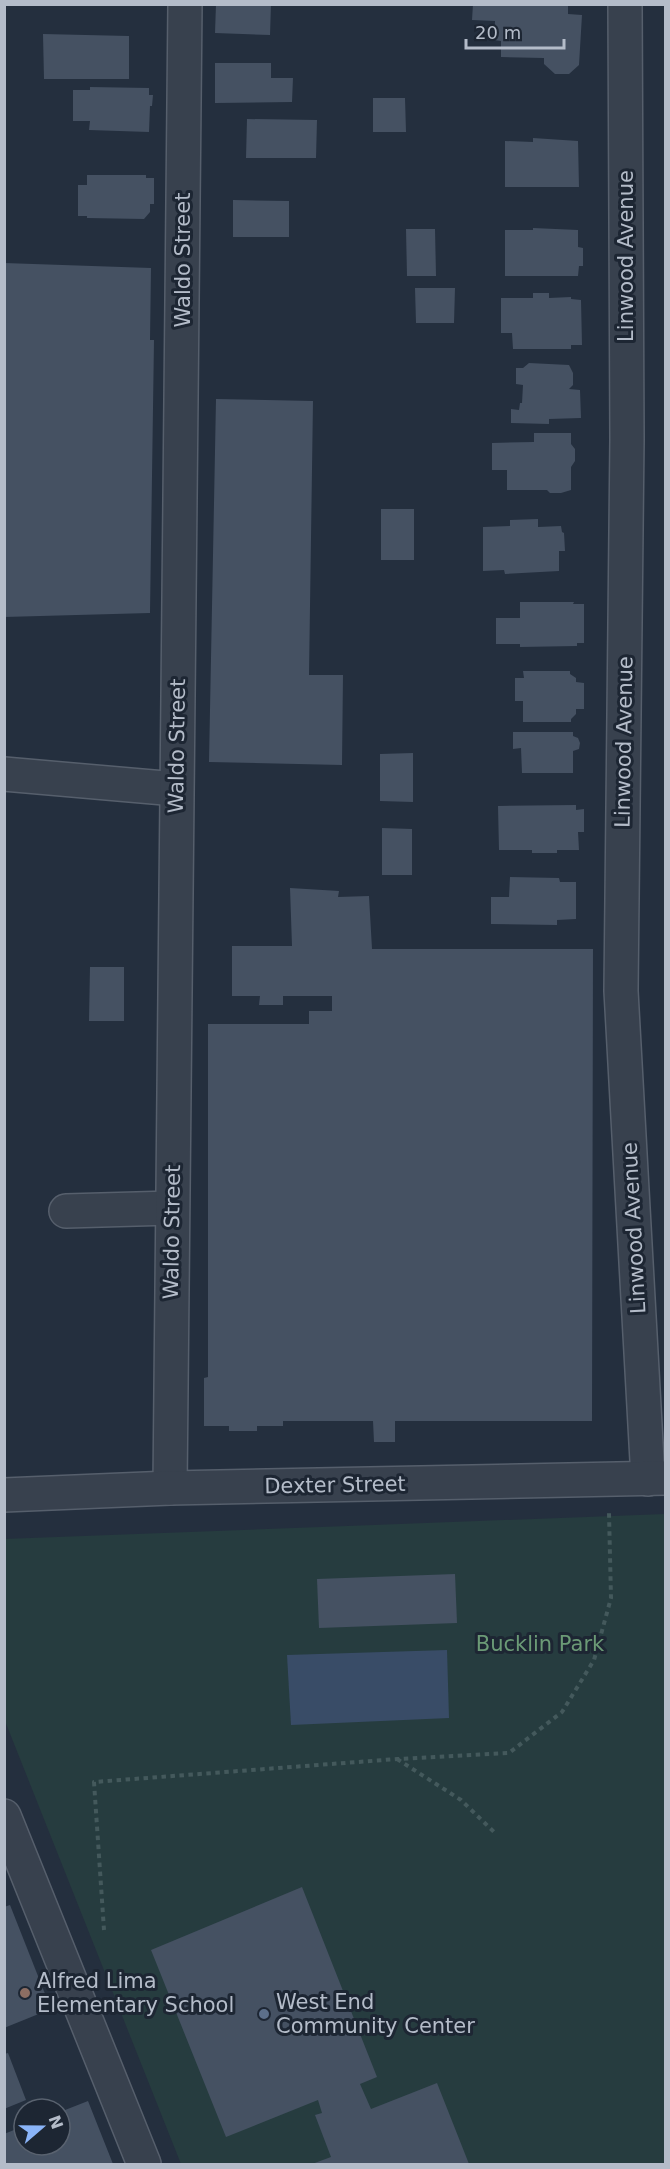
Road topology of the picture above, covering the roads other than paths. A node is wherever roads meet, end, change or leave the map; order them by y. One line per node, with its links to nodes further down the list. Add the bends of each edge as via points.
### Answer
1 (185, 4): 4 (street, Waldo Street)
2 (625, 4): 7 (street, Linwood Avenue, via 627,439 621,991)
3 (4, 774): 4 (street)
4 (176, 789): 5 (street, Waldo Street)
5 (172, 1208): 6 (street); 8 (street, Waldo Street)
6 (66, 1211)
7 (657, 1479): 8 (street, Dexter Street)
8 (170, 1488): 9 (street, Dexter Street)
9 (4, 1495)
10 (4, 1816): 11 (street)
11 (144, 2164)

